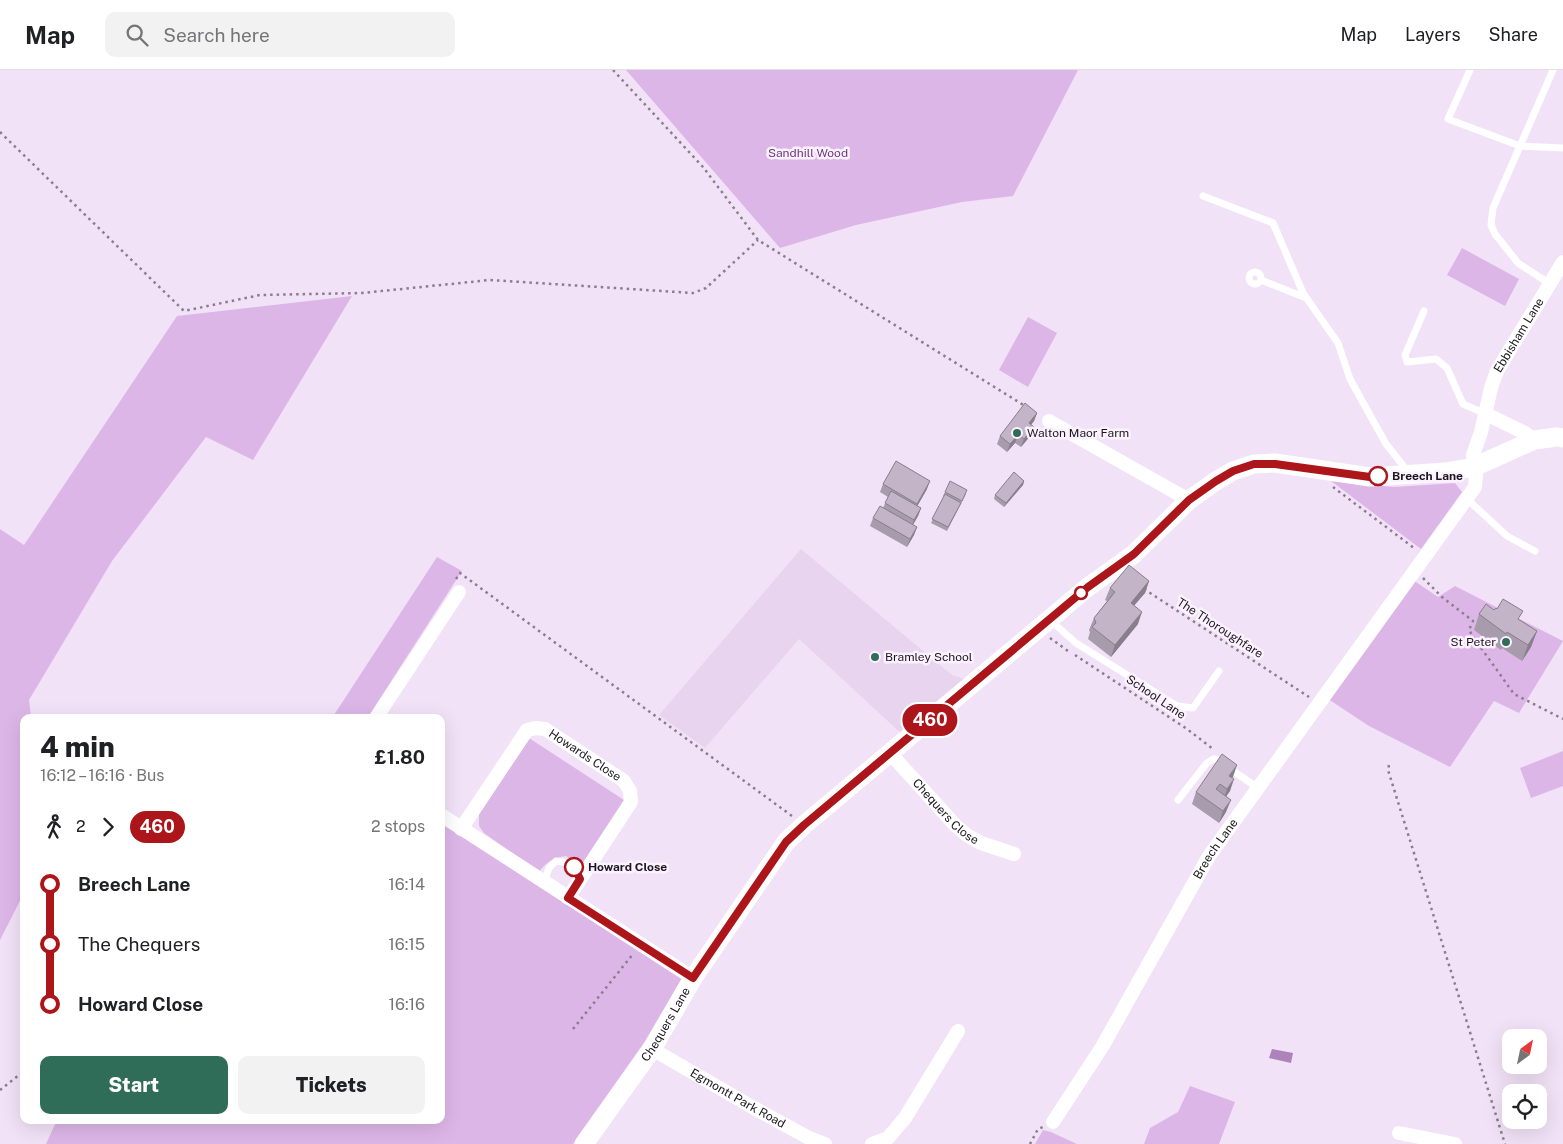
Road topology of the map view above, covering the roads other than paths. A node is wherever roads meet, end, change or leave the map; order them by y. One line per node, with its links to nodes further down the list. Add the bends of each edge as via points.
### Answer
1 (1470, 70): 3 (lane, via 1448,118)
2 (1553, 70): 3 (lane)
3 (1520, 146): 4 (lane); 8 (lane, via 1493,208 1491,225 1518,263)
4 (1563, 148)
5 (1203, 196): 9 (lane, via 1273,223)
6 (1563, 262): 8 (street, Ebbisham Lane)
7 (1262, 280): 9 (lane)
8 (1550, 284): 11 (street, Ebbisham Lane, via 1497,371)
9 (1306, 298): 16 (lane, via 1338,343 1350,379 1386,444)
10 (1424, 310): 11 (lane, via 1405,355 1407,362 1436,359 1447,368 1463,404)
11 (1486, 414): 14 (street); 15 (street, Ebbisham Lane, via 1473,455)
12 (1049, 421): 18 (street)
13 (1563, 438): 14 (main road)
14 (1534, 440): 15 (main road, Chequers Lane)
15 (1474, 467): 16 (main road, Chequers Lane); 17 (street, Breech Lane, via 1476,487)
16 (1411, 475): 18 (main road, Chequers Lane, via 1370,477 1254,464 1233,471)
17 (1467, 499): 19 (lane, via 1507,536); 25 (street, Breech Lane)
18 (1189, 500): 21 (main road, Chequers Lane, via 1134,554 1088,587)
19 (1535, 552)
20 (459, 592): 23 (street)
21 (1044, 625): 22 (lane, via 1177,706 1193,708); 24 (main road, Chequers Lane)
22 (1219, 671)
23 (379, 714)
24 (890, 753): 29 (street, Chequers Close, via 968,836); 33 (main road, Chequers Lane, via 786,842)
25 (1258, 788): 26 (lane, via 1213,759); 36 (street, Breech Lane, via 1202,866 1102,1047)
26 (1178, 800)
27 (445, 819): 28 (street)
28 (461, 829): 30 (street, Howards Close, via 527,730 546,729 624,781 630,790 631,802); 31 (street)
29 (1014, 854)
30 (580, 879): 31 (lane, via 574,867 556,861 549,868); 32 (street, Howards Close)
31 (544, 882): 32 (street)
32 (568, 898): 33 (street)
33 (693, 978): 35 (main road, Chequers Lane)
34 (958, 1032): 40 (street, via 905,1118 888,1138)
35 (652, 1050): 38 (main road, Chequers Lane); 39 (street, Egmontt Park Road, via 808,1138)
36 (1053, 1122)
37 (1399, 1133): 41 (street)
38 (584, 1144)
39 (825, 1144)
40 (872, 1144)
41 (1455, 1144)

